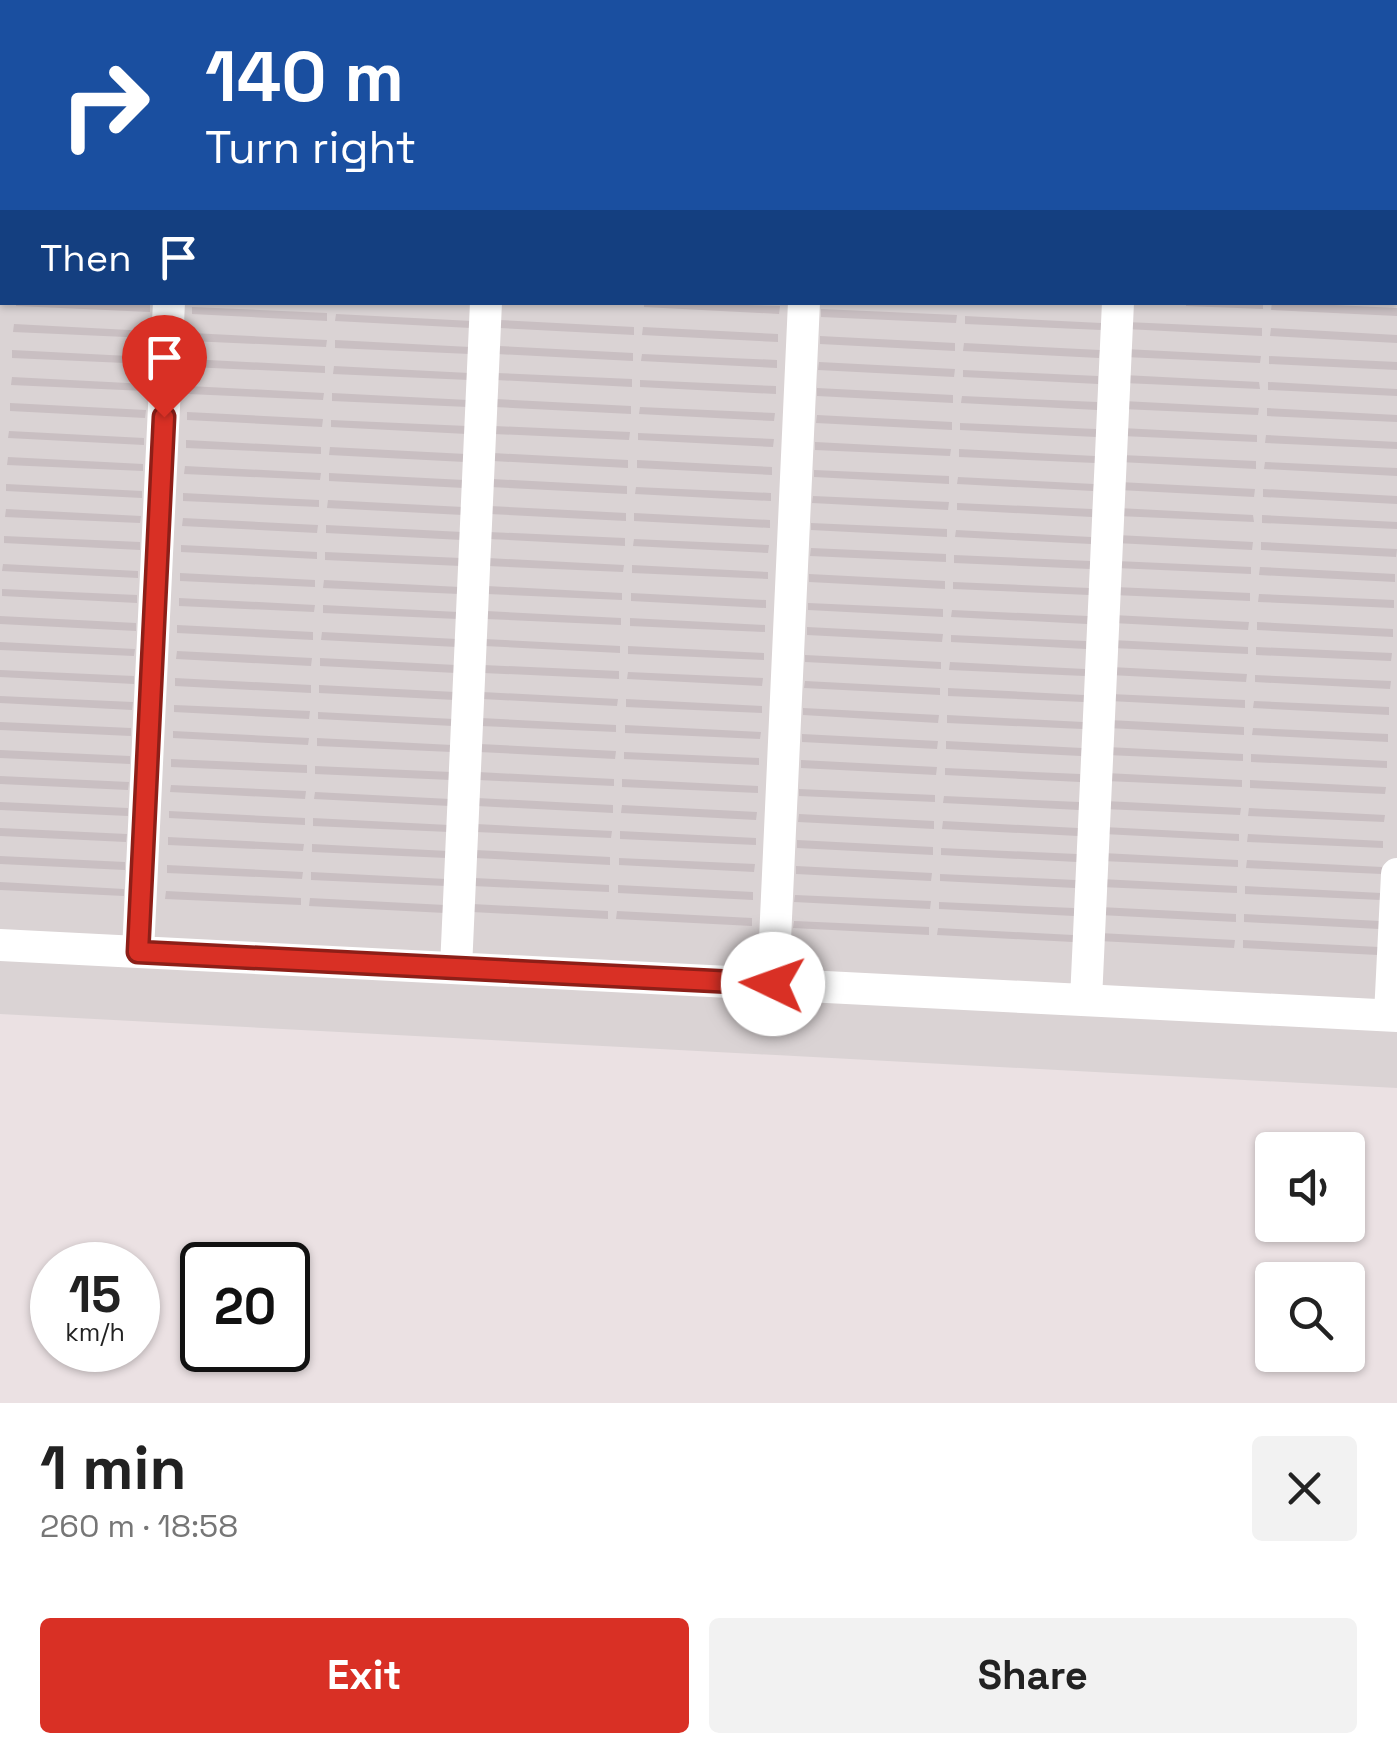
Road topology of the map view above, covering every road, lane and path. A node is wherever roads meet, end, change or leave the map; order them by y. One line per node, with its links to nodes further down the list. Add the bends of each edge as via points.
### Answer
1 (169, 305): 7 (lane)
2 (486, 305): 8 (lane)
3 (804, 305): 9 (lane)
4 (1118, 305): 10 (lane)
5 (1397, 874): 11 (lane)
6 (0, 945): 7 (lane)
7 (138, 952): 8 (lane)
8 (456, 968): 9 (lane)
9 (773, 984): 10 (lane)
10 (1086, 1000): 11 (lane)
11 (1394, 1015)

